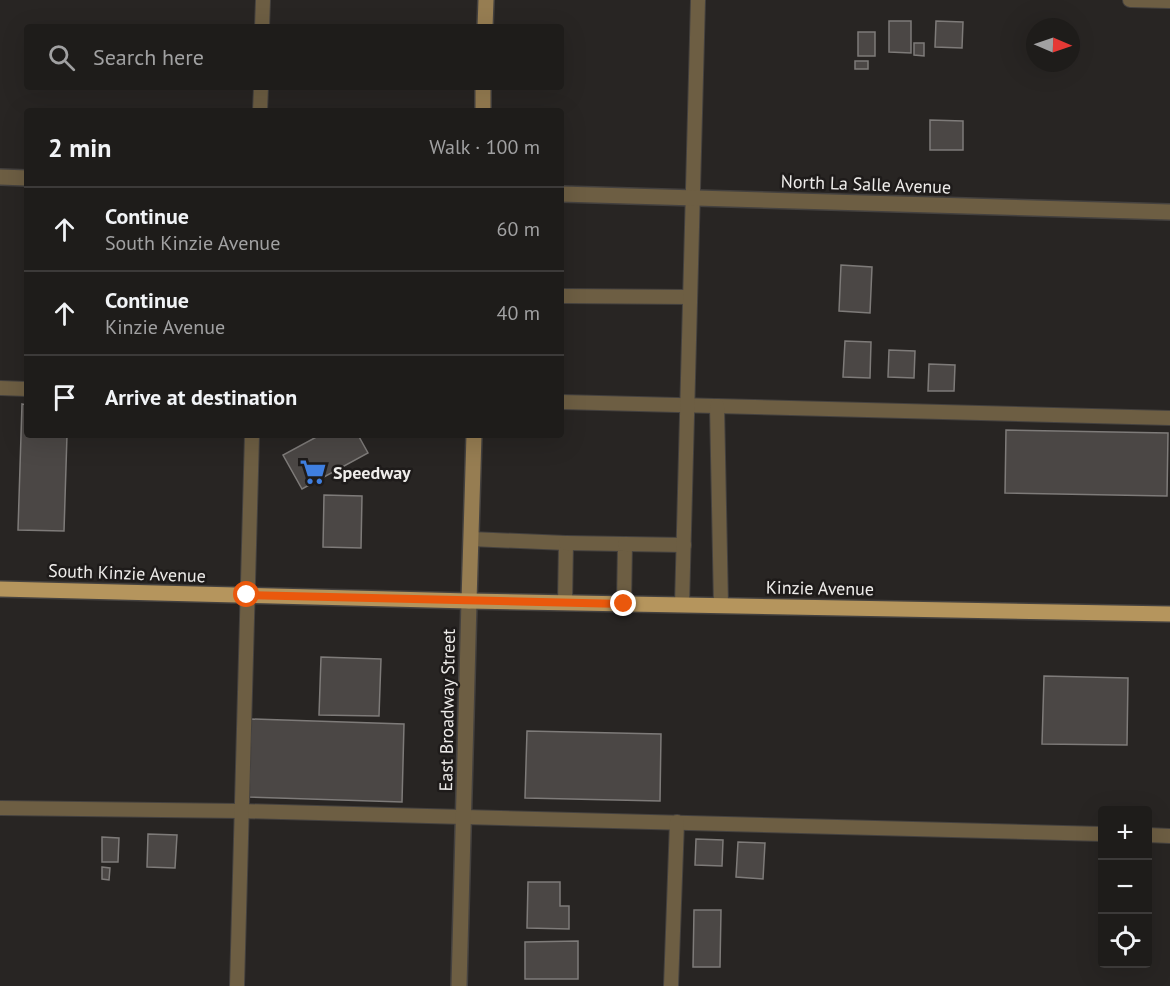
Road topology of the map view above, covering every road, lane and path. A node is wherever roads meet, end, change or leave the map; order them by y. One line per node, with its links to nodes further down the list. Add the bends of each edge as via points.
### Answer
1 (263, 0): 6 (lane)
2 (486, 0): 7 (main road)
3 (698, 0): 15 (lane)
4 (1130, 0): 5 (lane)
5 (1170, 1)
6 (262, 24)
7 (485, 24)
8 (261, 90): 10 (lane)
9 (483, 90): 11 (main road)
10 (260, 108)
11 (483, 108)
12 (0, 177): 13 (street)
13 (24, 178)
14 (564, 194): 15 (street, North La Salle Avenue)
15 (693, 198): 16 (street, North La Salle Avenue); 18 (lane)
16 (1170, 212)
17 (564, 296): 18 (lane)
18 (690, 297): 22 (lane)
19 (0, 388): 20 (lane)
20 (24, 389)
21 (564, 402): 22 (lane)
22 (688, 405): 23 (lane); 30 (lane)
23 (717, 406): 24 (lane); 37 (lane)
24 (1170, 418)
25 (252, 438): 32 (lane)
26 (474, 438): 27 (main road, East Broadway Street)
27 (471, 539): 28 (lane); 33 (main road, East Broadway Street)
28 (566, 543): 29 (lane); 34 (lane)
29 (625, 544): 30 (lane); 35 (lane)
30 (684, 545): 36 (lane)
31 (0, 589): 32 (main road, South Kinzie Avenue)
32 (247, 595): 33 (main road, South Kinzie Avenue); 40 (lane)
33 (469, 601): 34 (main road, Kinzie Avenue); 41 (street, East Broadway Street)
34 (565, 603): 35 (main road, Kinzie Avenue)
35 (624, 604): 36 (main road, Kinzie Avenue)
36 (682, 605): 37 (main road, Kinzie Avenue)
37 (721, 606): 38 (main road, Kinzie Avenue)
38 (1170, 614)
39 (0, 808): 40 (lane)
40 (242, 810): 41 (lane); 46 (lane)
41 (464, 816): 42 (lane); 47 (street, East Broadway Street)
42 (677, 822): 43 (lane); 48 (lane)
43 (1098, 834)
44 (1152, 835): 45 (lane)
45 (1170, 836)
46 (237, 986)
47 (459, 986)
48 (671, 986)

